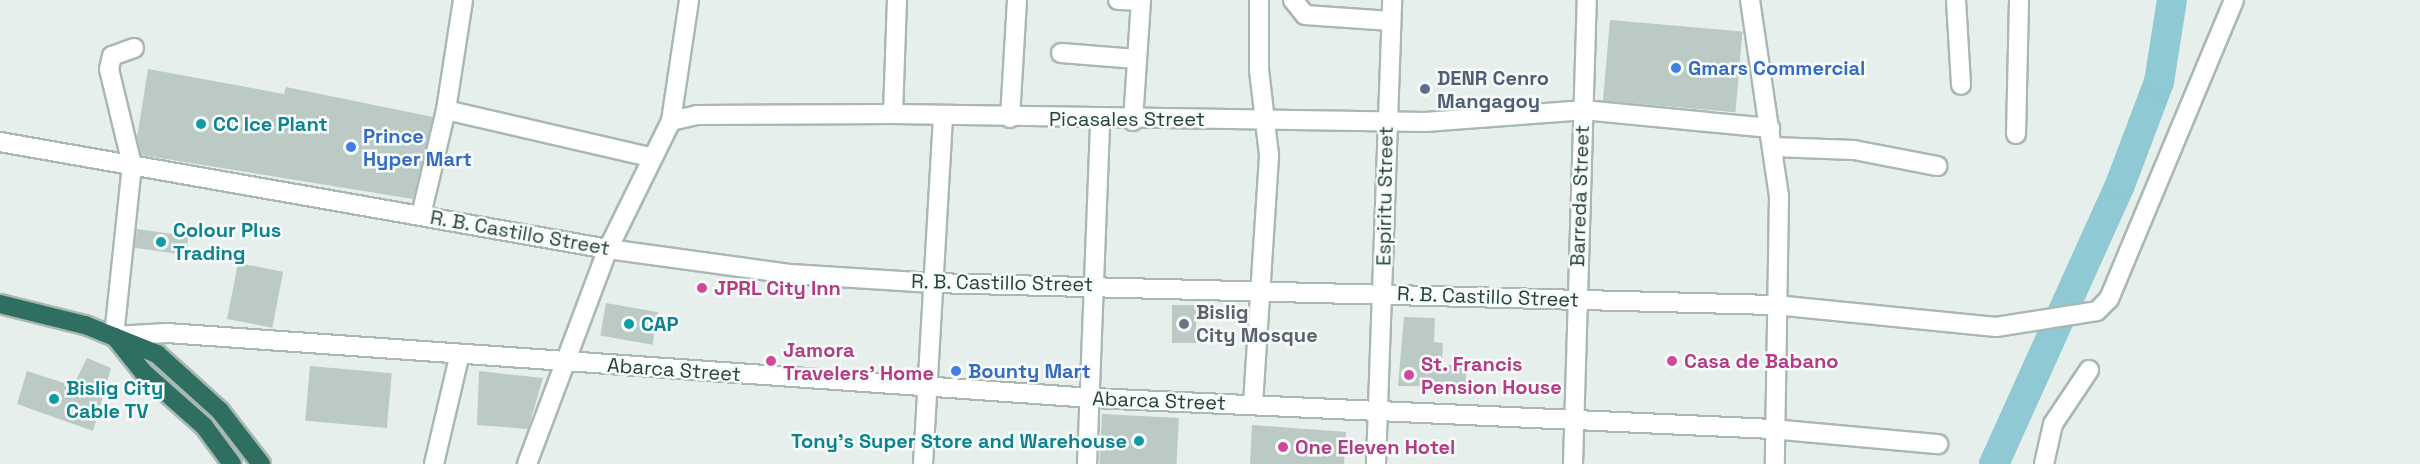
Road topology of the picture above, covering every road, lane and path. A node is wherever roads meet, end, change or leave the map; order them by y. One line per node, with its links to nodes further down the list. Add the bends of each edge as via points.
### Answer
1 (463, 0): 21 (street)
2 (689, 0): 29 (street)
3 (897, 0): 23 (street)
4 (1017, 0): 25 (street)
5 (1118, 0): 14 (street)
6 (1259, 0): 27 (street, via 1259,70)
7 (1293, 0): 15 (street, via 1305,15)
8 (1392, 0): 16 (street, Espiritu Street)
9 (1587, 0): 22 (street, Barreda Street)
10 (1750, 0): 31 (street)
11 (1956, 0): 20 (street)
12 (2019, 0): 32 (street)
13 (2234, 0): 46 (street, R. B. Castillo Street, via 2115,289 2097,311 1976,327)
14 (1141, 1): 19 (street)
15 (1346, 9): 16 (street)
16 (1391, 21): 30 (street, Espiritu Street)
17 (134, 48): 36 (street, via 112,56 109,69)
18 (1061, 53): 19 (street)
19 (1137, 59): 28 (street)
20 (1961, 85)
21 (446, 110): 35 (street); 38 (street)
22 (1583, 110): 30 (street, Picasales Street); 31 (street, Picasales Street); 44 (street, Barreda Street)
23 (893, 114): 24 (street, Picasales Street); 29 (street, Picasales Street, via 697,115)
24 (944, 117): 25 (street, Picasales Street); 40 (street)
25 (1010, 118): 26 (street, Picasales Street)
26 (1100, 120): 28 (street, Picasales Street); 41 (street)
27 (1266, 120): 28 (street, Picasales Street); 30 (street, Picasales Street); 42 (street)
28 (1133, 121)
29 (671, 122): 35 (street)
30 (1386, 122): 43 (street, Espiritu Street)
31 (1770, 128): 34 (street)
32 (2016, 134)
33 (0, 142): 36 (street, R. B. Castillo Street)
34 (1773, 147): 37 (street, via 1854,150); 46 (street, via 1779,196)
35 (650, 158): 39 (street)
36 (132, 165): 38 (street, R. B. Castillo Street); 47 (street)
37 (1937, 166)
38 (421, 215): 39 (street, R. B. Castillo Street)
39 (608, 249): 40 (street, R. B. Castillo Street, via 791,274); 49 (street)
40 (933, 283): 41 (street, R. B. Castillo Street); 51 (street)
41 (1098, 285): 42 (street, R. B. Castillo Street); 52 (street)
42 (1263, 289): 43 (street, R. B. Castillo Street); 53 (street)
43 (1383, 294): 44 (street, R. B. Castillo Street); 54 (street, Espiritu Street)
44 (1576, 300): 46 (street, R. B. Castillo Street); 55 (street, Barreda Street)
45 (0, 304): 47 (highway)
46 (1775, 305): 56 (street)
47 (114, 336): 48 (street, Abarca Street, via 167,333); 58 (highway, via 142,372 204,426); 59 (highway, via 158,354 189,382)
48 (459, 357): 49 (street, Abarca Street); 60 (street)
49 (565, 363): 51 (street, Abarca Street); 61 (street)
50 (2089, 370): 67 (street, via 2053,424)
51 (929, 388): 52 (street, Abarca Street); 62 (street)
52 (1093, 398): 53 (street, Abarca Street); 63 (street)
53 (1253, 404): 54 (street, Abarca Street)
54 (1378, 410): 55 (street, Abarca Street); 64 (street, Espiritu Street)
55 (1574, 423): 56 (street, Abarca Street); 65 (street, Barreda Street)
56 (1772, 429): 57 (street, Abarca Street); 66 (street)
57 (1938, 444)
58 (232, 464)
59 (261, 464)
60 (434, 464)
61 (528, 464)
62 (923, 464)
63 (1087, 464)
64 (1376, 464)
65 (1573, 464)
66 (1775, 464)
67 (2044, 464)

